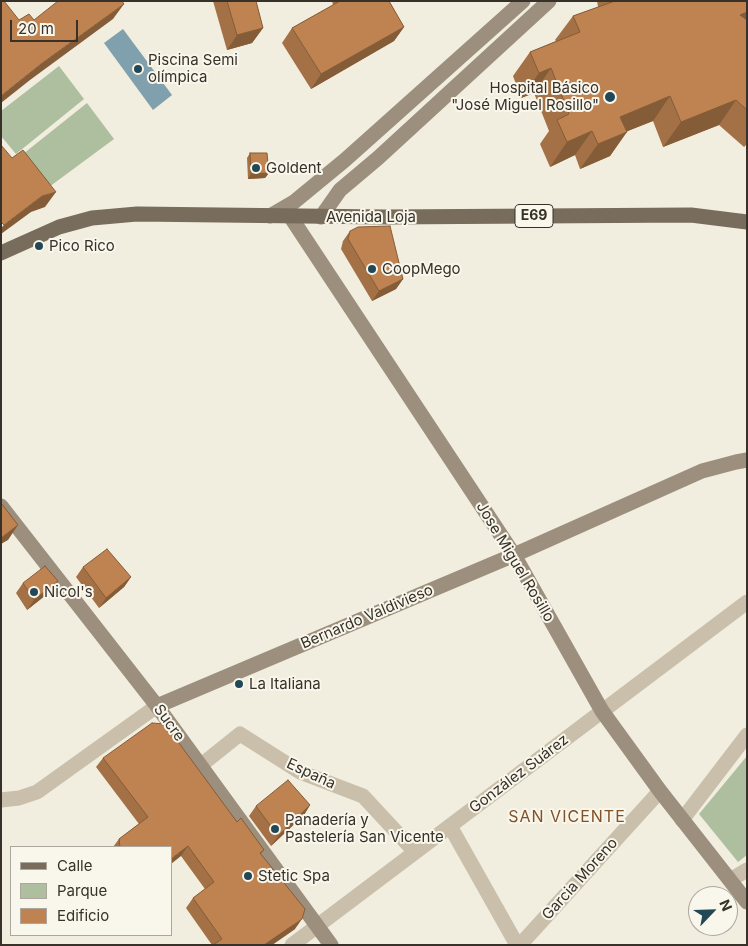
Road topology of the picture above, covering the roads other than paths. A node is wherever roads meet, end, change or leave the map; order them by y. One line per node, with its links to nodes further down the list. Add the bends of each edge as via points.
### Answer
1 (523, 1): 3 (main road, via 345,160 294,202)
2 (549, 1): 5 (main road, via 340,190)
3 (270, 216): 4 (main road, Avenida Loja / E69); 7 (main road, Avenida Loja / E69, via 137,214 92,218 59,227)
4 (290, 216): 5 (main road, Avenida Loja / E69); 10 (main road, Jose Miguel Rosillo)
5 (321, 217): 6 (main road, Avenida Loja / E69, via 691,215)
6 (747, 222)
7 (1, 253)
8 (747, 460): 10 (main road, Bernardo Valdivieso, via 702,471)
9 (1, 506): 12 (main road, Sucre)
10 (514, 555): 12 (main road, Bernardo Valdivieso); 13 (main road, Jose Miguel Rosillo)
11 (747, 602): 13 (street, González Suárez)
12 (157, 706): 15 (main road, Sucre); 17 (street, Bernardo Valdivieso, via 37,792)
13 (602, 711): 16 (main road, Jose Miguel Rosillo); 19 (street, González Suárez)
14 (747, 735): 18 (street)
15 (200, 766): 20 (street, España, via 240,734 300,772 363,796); 24 (main road, Sucre)
16 (660, 791): 18 (main road, Jose Miguel Rosillo); 27 (street, Garcia Moreno)
17 (1, 800)
18 (682, 820): 22 (main road, Jose Miguel Rosillo)
19 (450, 826): 20 (street, González Suárez); 27 (street)
20 (415, 852): 24 (street, González Suárez)
21 (747, 870): 22 (street)
22 (730, 880): 23 (main road, Jose Miguel Rosillo)
23 (747, 902)
24 (317, 926): 25 (street, González Suárez); 26 (main road, Sucre)
25 (292, 945)
26 (331, 945)
27 (518, 945)

